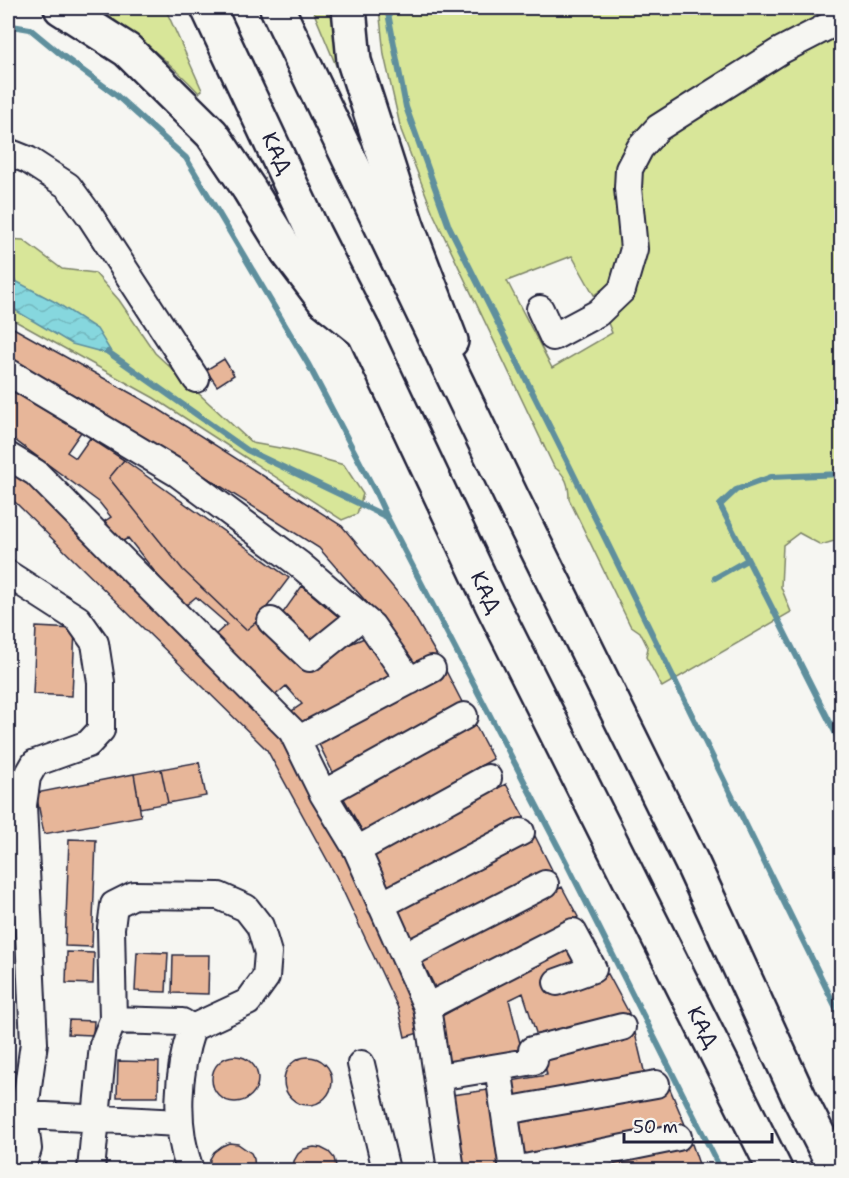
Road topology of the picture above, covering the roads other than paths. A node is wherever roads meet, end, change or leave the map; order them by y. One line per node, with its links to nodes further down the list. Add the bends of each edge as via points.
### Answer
1 (61, 8): 8 (main road, via 127,50 212,134 324,300)
2 (208, 8): 8 (main road, КАД)
3 (277, 8): 12 (main road)
4 (349, 8): 12 (main road, via 354,62 407,226)
5 (842, 19): 7 (lane, via 780,51 657,128 629,169 634,249 622,290 598,313 553,337)
6 (8, 152): 10 (lane, via 68,186)
7 (540, 309)
8 (364, 332): 47 (main road, КАД, via 491,602)
9 (8, 372): 14 (lane, via 177,473 299,564)
10 (196, 379)
11 (8, 456): 19 (lane, via 36,473)
12 (511, 496): 48 (main road, via 693,865 798,1097)
13 (8, 574): 37 (lane, via 78,619 95,643 101,682 100,730 88,744 35,763 27,777 23,805 34,1043)
14 (361, 617): 15 (lane, via 310,658); 17 (lane, via 372,626)
15 (271, 621)
16 (432, 669): 17 (lane)
17 (410, 681): 19 (lane)
18 (464, 716): 21 (lane)
19 (297, 740): 21 (lane)
20 (488, 778): 23 (lane)
21 (323, 794): 23 (lane)
22 (521, 832): 25 (lane)
23 (357, 850): 25 (lane)
24 (545, 884): 26 (lane)
25 (381, 905): 26 (lane)
26 (405, 956): 28 (lane)
27 (557, 982): 28 (lane, via 593,969 573,932)
28 (428, 1007): 34 (lane)
29 (114, 1020): 31 (lane, via 182,1022); 31 (lane, via 114,905 134,895 219,896 246,908 260,926 268,953 266,977 248,1002); 38 (lane, via 103,1045)
30 (622, 1027): 33 (lane, via 532,1050 534,1061)
31 (192, 1028): 39 (lane, via 184,1053)
32 (361, 1064): 44 (lane)
33 (498, 1067): 34 (lane); 36 (lane)
34 (438, 1077): 45 (lane)
35 (656, 1084): 36 (lane)
36 (505, 1111): 46 (lane)
37 (16, 1115): 38 (lane); 41 (lane, via 28,1149)
38 (94, 1118): 39 (lane); 42 (lane)
39 (179, 1123): 43 (lane)
40 (678, 1137): 46 (lane)
41 (21, 1170)
42 (91, 1170)
43 (190, 1170)
44 (386, 1170)
45 (451, 1170)
46 (514, 1170)
47 (775, 1170)
48 (836, 1170)

